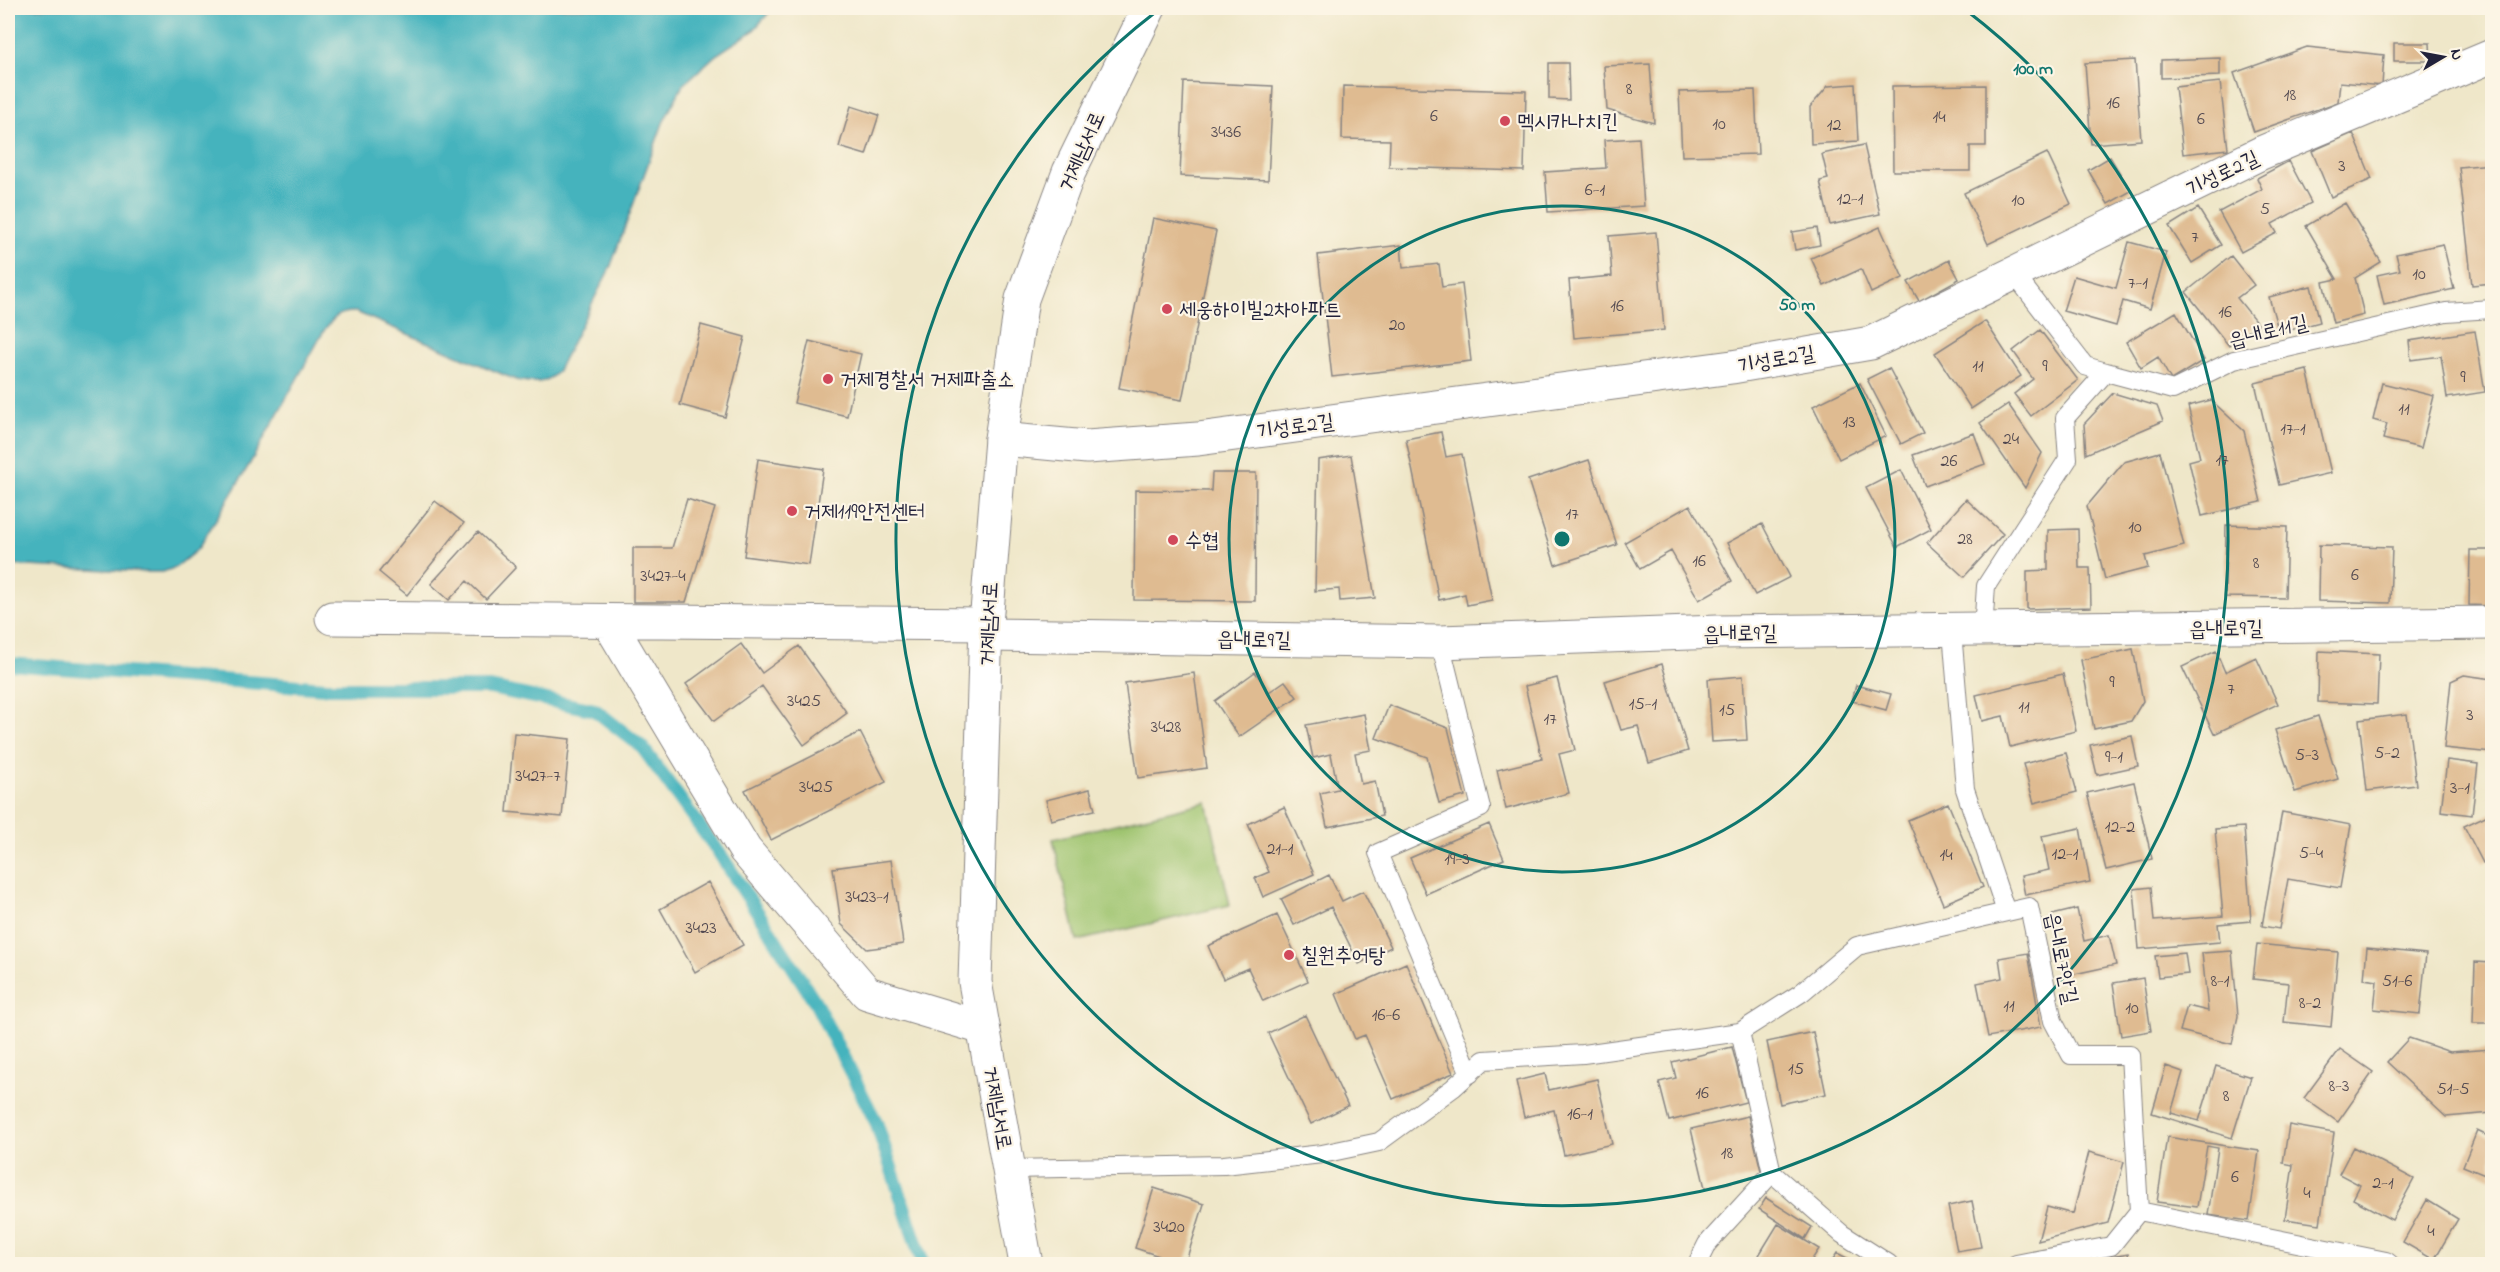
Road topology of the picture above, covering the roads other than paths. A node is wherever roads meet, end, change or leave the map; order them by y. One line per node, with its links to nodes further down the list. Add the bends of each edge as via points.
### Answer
1 (1149, 8): 6 (street, 거제남서로, via 1070,172 1022,299)
2 (2493, 56): 3 (street, 기성로2길, via 2261,153)
3 (2015, 275): 5 (lane, 읍내로11길, via 2085,366); 6 (street, 기성로2길, via 1871,343 1732,367 1198,438 1086,447)
4 (2493, 309): 5 (lane, 읍내로11길, via 2446,312 2234,360 2173,390)
5 (2106, 372): 11 (lane, via 2065,418 2068,459 1986,586)
6 (1001, 439): 10 (street, 거제남서로)
7 (332, 618): 8 (street, 읍내로9길)
8 (608, 621): 10 (street, 읍내로9길); 14 (street, via 745,850 867,993)
9 (2493, 623): 11 (street, 읍내로9길)
10 (987, 630): 12 (street, 읍내로9길); 14 (street, 거제남서로, via 975,982)
11 (1968, 631): 12 (street, 읍내로9길, via 1718,632); 13 (lane, via 1965,789)
12 (1440, 642): 16 (lane, via 1481,808 1378,853)
13 (2006, 912): 15 (lane, 읍내로7안길, via 1857,946 1801,993); 19 (lane, 읍내로7안길, via 2029,907 2053,1021 2071,1055 2130,1055)
14 (983, 1028): 17 (street, 거제남서로)
15 (1740, 1032): 16 (lane, via 1595,1053 1484,1060); 18 (lane)
16 (1470, 1074): 17 (lane, via 1379,1142 1322,1154 1224,1165)
17 (1009, 1169): 21 (street, 거제남서로)
18 (1772, 1173): 22 (lane, via 1707,1244); 23 (lane, via 1842,1234)
19 (2139, 1211): 20 (lane, via 2111,1246); 25 (lane)
20 (2046, 1262): 24 (lane)
21 (1026, 1264)
22 (1697, 1264)
23 (1889, 1264)
24 (2016, 1264)
25 (2390, 1264)

